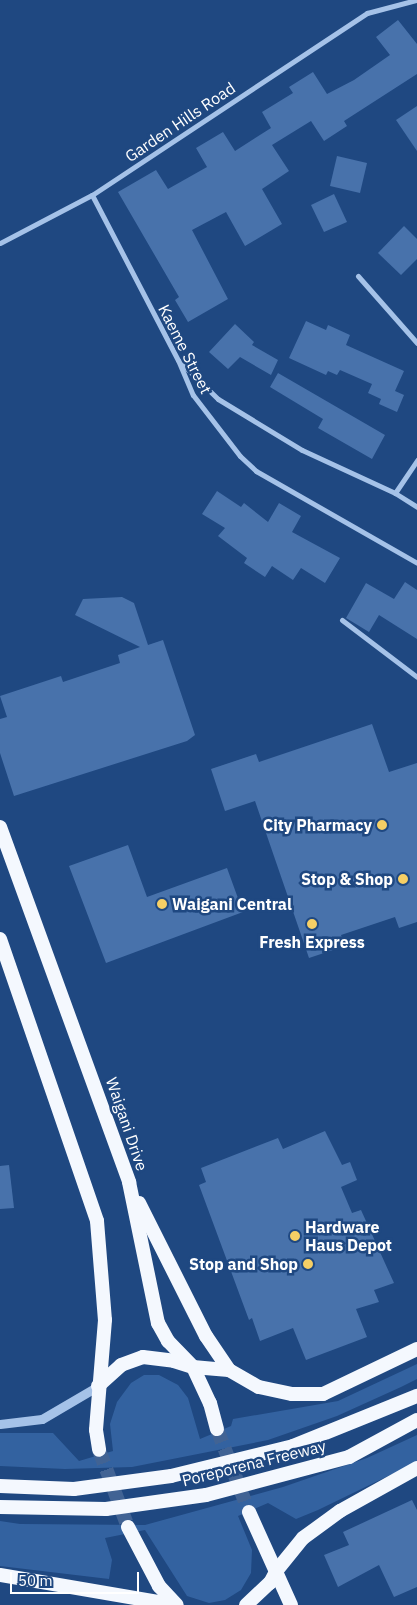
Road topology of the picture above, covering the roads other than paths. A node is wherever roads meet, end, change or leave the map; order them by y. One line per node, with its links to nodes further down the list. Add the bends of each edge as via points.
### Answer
1 (416, 0): 2 (street, Garden Hills Road, via 367,13)
2 (92, 196): 3 (street, Garden Hills Road); 6 (street, Kaeme Street)
3 (0, 243)
4 (358, 276): 5 (street)
5 (417, 343)
6 (178, 360): 8 (street, via 218,399 302,450); 10 (street, Kaeme Street, via 192,395 256,471)
7 (417, 460): 8 (street)
8 (395, 493): 9 (street)
9 (417, 507)
10 (417, 563)
11 (342, 620): 12 (street)
12 (417, 677)
13 (0, 827): 15 (highway, Waigani Drive)
14 (0, 940): 19 (highway, via 97,1221 105,1320)
15 (129, 1182): 17 (highway, Waigani Drive, via 158,1323 168,1341); 18 (highway, via 206,1336)
16 (417, 1349): 18 (highway, via 323,1394 292,1394 259,1387)
17 (193, 1368): 18 (highway); 19 (highway, via 142,1356 130,1359); 23 (highway, Waigani Drive, via 210,1403)
18 (229, 1370)
19 (98, 1386): 22 (street, via 42,1419); 24 (highway, via 96,1430)
20 (417, 1396): 26 (highway, Poreporena Freeway, via 293,1446 171,1476 74,1489)
21 (417, 1420): 27 (highway, Poreporena Freeway, via 349,1457 206,1496 106,1509)
22 (0, 1424)
23 (217, 1429)
24 (100, 1450)
25 (417, 1468): 30 (highway, via 340,1511 303,1538)
26 (0, 1486)
27 (0, 1507)
28 (249, 1512): 30 (highway)
29 (128, 1527): 32 (highway, via 155,1579)
30 (277, 1570): 33 (highway, via 270,1584); 34 (highway)
31 (0, 1575): 32 (highway)
32 (176, 1605)
33 (246, 1605)
34 (291, 1605)

